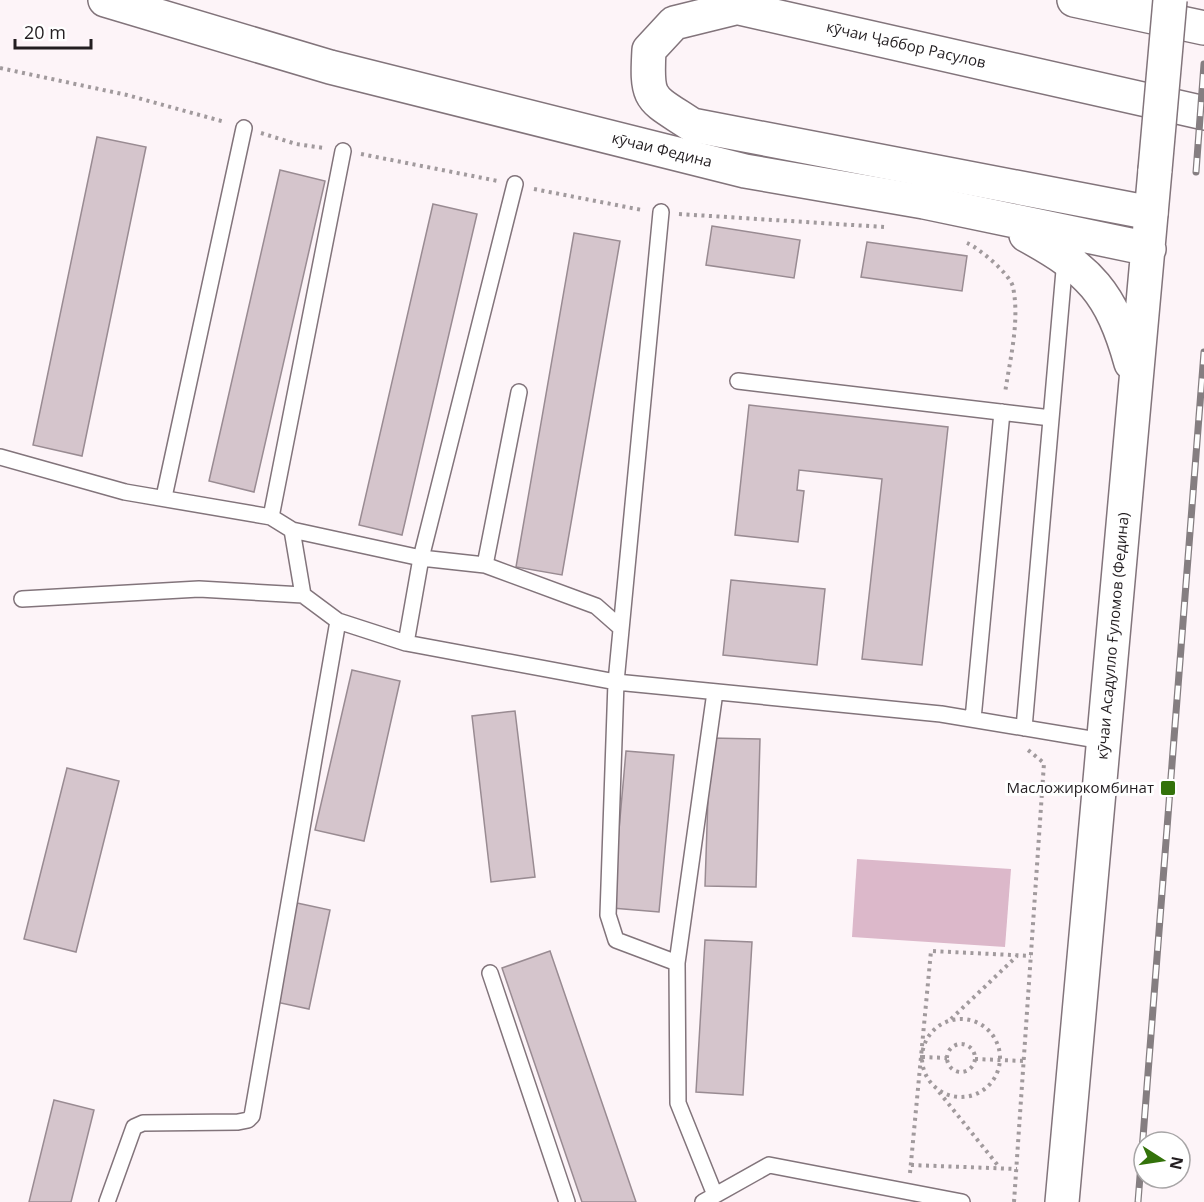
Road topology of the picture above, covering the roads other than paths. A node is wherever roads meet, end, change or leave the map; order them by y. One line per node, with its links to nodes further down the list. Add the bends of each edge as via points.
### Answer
1 (704, 0): 5 (street, кӯчаи Ҷаббор Расулов)
2 (1074, 0): 6 (street)
3 (1170, 0): 12 (street, bridge)
4 (118, 1): 13 (street, кӯчаи Федина, via 330,67 745,171 924,202)
5 (739, 7): 7 (street, кӯчаи Ҷаббор Расулов); 12 (street, via 674,23 649,50 646,86 657,102 692,125)
6 (1204, 28)
7 (1204, 113)
8 (244, 128): 22 (lane)
9 (343, 151): 23 (lane)
10 (515, 184): 25 (lane)
11 (661, 212): 30 (lane)
12 (1151, 213): 14 (street)
13 (999, 220): 14 (street, кӯчаи Федина); 15 (street)
14 (1149, 249): 17 (street, кӯчаи Асадулло Ғуломов (Федина))
15 (1065, 256): 17 (street, via 1100,288 1120,326); 20 (lane)
16 (738, 381): 19 (lane)
17 (1136, 381): 36 (street, кӯчаи Асадулло Ғуломов (Федина))
18 (519, 392): 26 (lane)
19 (1002, 412): 20 (lane); 34 (lane)
20 (1051, 418): 35 (lane)
21 (0, 457): 22 (lane, via 125,492)
22 (164, 497): 23 (lane)
23 (271, 517): 24 (lane)
24 (292, 530): 25 (lane); 27 (lane)
25 (421, 558): 26 (lane); 31 (lane)
26 (485, 565): 30 (lane, via 596,606)
27 (303, 595): 28 (lane, via 199,590); 29 (lane)
28 (22, 599)
29 (338, 621): 31 (lane); 40 (lane, via 252,1116 238,1122 143,1123 134,1127)
30 (621, 628): 32 (lane)
31 (406, 643): 32 (lane)
32 (616, 682): 33 (lane); 37 (lane, via 608,915 616,940)
33 (715, 692): 34 (lane); 37 (lane)
34 (973, 719): 35 (lane)
35 (1024, 728): 36 (lane)
36 (1103, 741): 43 (street, кӯчаи Асадулло Ғуломов (Федина))
37 (677, 963): 39 (lane, via 678,1103)
38 (490, 973): 41 (lane)
39 (709, 1199): 42 (lane, via 770,1165)
40 (107, 1202)
41 (567, 1202)
42 (962, 1202)
43 (1062, 1202)

